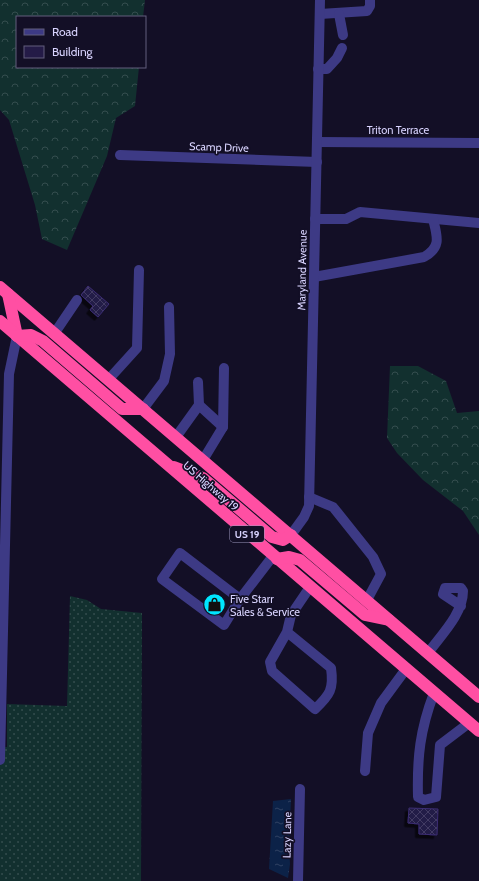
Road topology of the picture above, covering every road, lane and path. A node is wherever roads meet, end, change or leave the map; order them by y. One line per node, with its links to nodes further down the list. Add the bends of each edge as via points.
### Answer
1 (320, 0): 3 (street, Maryland Avenue)
2 (370, 0): 4 (street, via 367,11)
3 (320, 14): 4 (street); 7 (street, Maryland Avenue)
4 (339, 14): 5 (street)
5 (343, 35)
6 (342, 48): 7 (street, via 327,69)
7 (318, 70): 8 (street, Maryland Avenue)
8 (316, 142): 9 (street, Triton Terrace); 11 (street, Maryland Avenue)
9 (479, 143)
10 (120, 155): 11 (street, Scamp Drive)
11 (317, 162): 12 (street, Maryland Avenue)
12 (315, 219): 13 (street, via 346,219 360,212); 16 (street, Maryland Avenue)
13 (433, 219): 14 (street); 16 (street, via 436,247 424,257)
14 (479, 223)
15 (139, 270): 24 (street, via 137,348)
16 (314, 277): 34 (street, Maryland Avenue)
17 (4, 291): 21 (highway, US Highway 19 / US 19); 22 (highway)
18 (77, 300): 21 (street)
19 (169, 307): 28 (street, via 170,354 164,381)
20 (0, 321): 22 (highway, US Highway 19 / US 19)
21 (54, 334): 24 (highway, US Highway 19 / US 19)
22 (17, 336): 26 (street); 28 (highway, via 31,335 43,341 122,409); 32 (highway, US Highway 19 / US 19)
23 (224, 368): 29 (street)
24 (108, 380): 28 (highway, US Highway 19 / US 19)
25 (198, 382): 27 (street)
26 (4, 404): 33 (street)
27 (199, 405): 29 (street); 30 (street)
28 (143, 409): 30 (highway, US Highway 19 / US 19)
29 (223, 427): 31 (street)
30 (176, 437): 31 (highway, US Highway 19 / US 19)
31 (203, 460): 35 (highway, US Highway 19 / US 19)
32 (166, 464): 35 (highway, via 203,478 272,537 283,540); 36 (highway, US Highway 19 / US 19)
33 (3, 488): 37 (street)
34 (309, 496): 35 (street, Maryland Avenue, via 309,506 304,517); 40 (street, via 333,506 373,557 381,574)
35 (291, 535): 40 (highway, US Highway 19 / US 19)
36 (275, 558): 38 (highway, US Highway 19 / US 19); 39 (street); 42 (highway, via 289,557 300,560 365,615)
37 (2, 574): 50 (street)
38 (310, 587): 43 (street, via 291,615); 45 (highway, US Highway 19 / US 19)
39 (240, 599): 39 (street, via 180,553 162,579 224,625)
40 (367, 600): 42 (highway, US Highway 19 / US 19)
41 (461, 606): 44 (street)
42 (390, 620): 44 (highway, US Highway 19 / US 19)
43 (287, 632): 43 (street, via 331,668 333,683 327,697 315,709 272,671 270,662)
44 (428, 653): 47 (highway, US Highway 19 / US 19)
45 (406, 669): 46 (highway, US Highway 19 / US 19); 51 (street, via 382,703 368,733)
46 (434, 693): 48 (highway, US Highway 19 / US 19); 48 (street, via 422,726 417,772 418,796 424,800 436,797 440,745)
47 (479, 697)
48 (469, 723): 49 (highway, US Highway 19 / US 19)
49 (479, 731)
50 (0, 760)
51 (365, 771)
52 (300, 789): 53 (street, Lazy Lane)
53 (298, 881)

